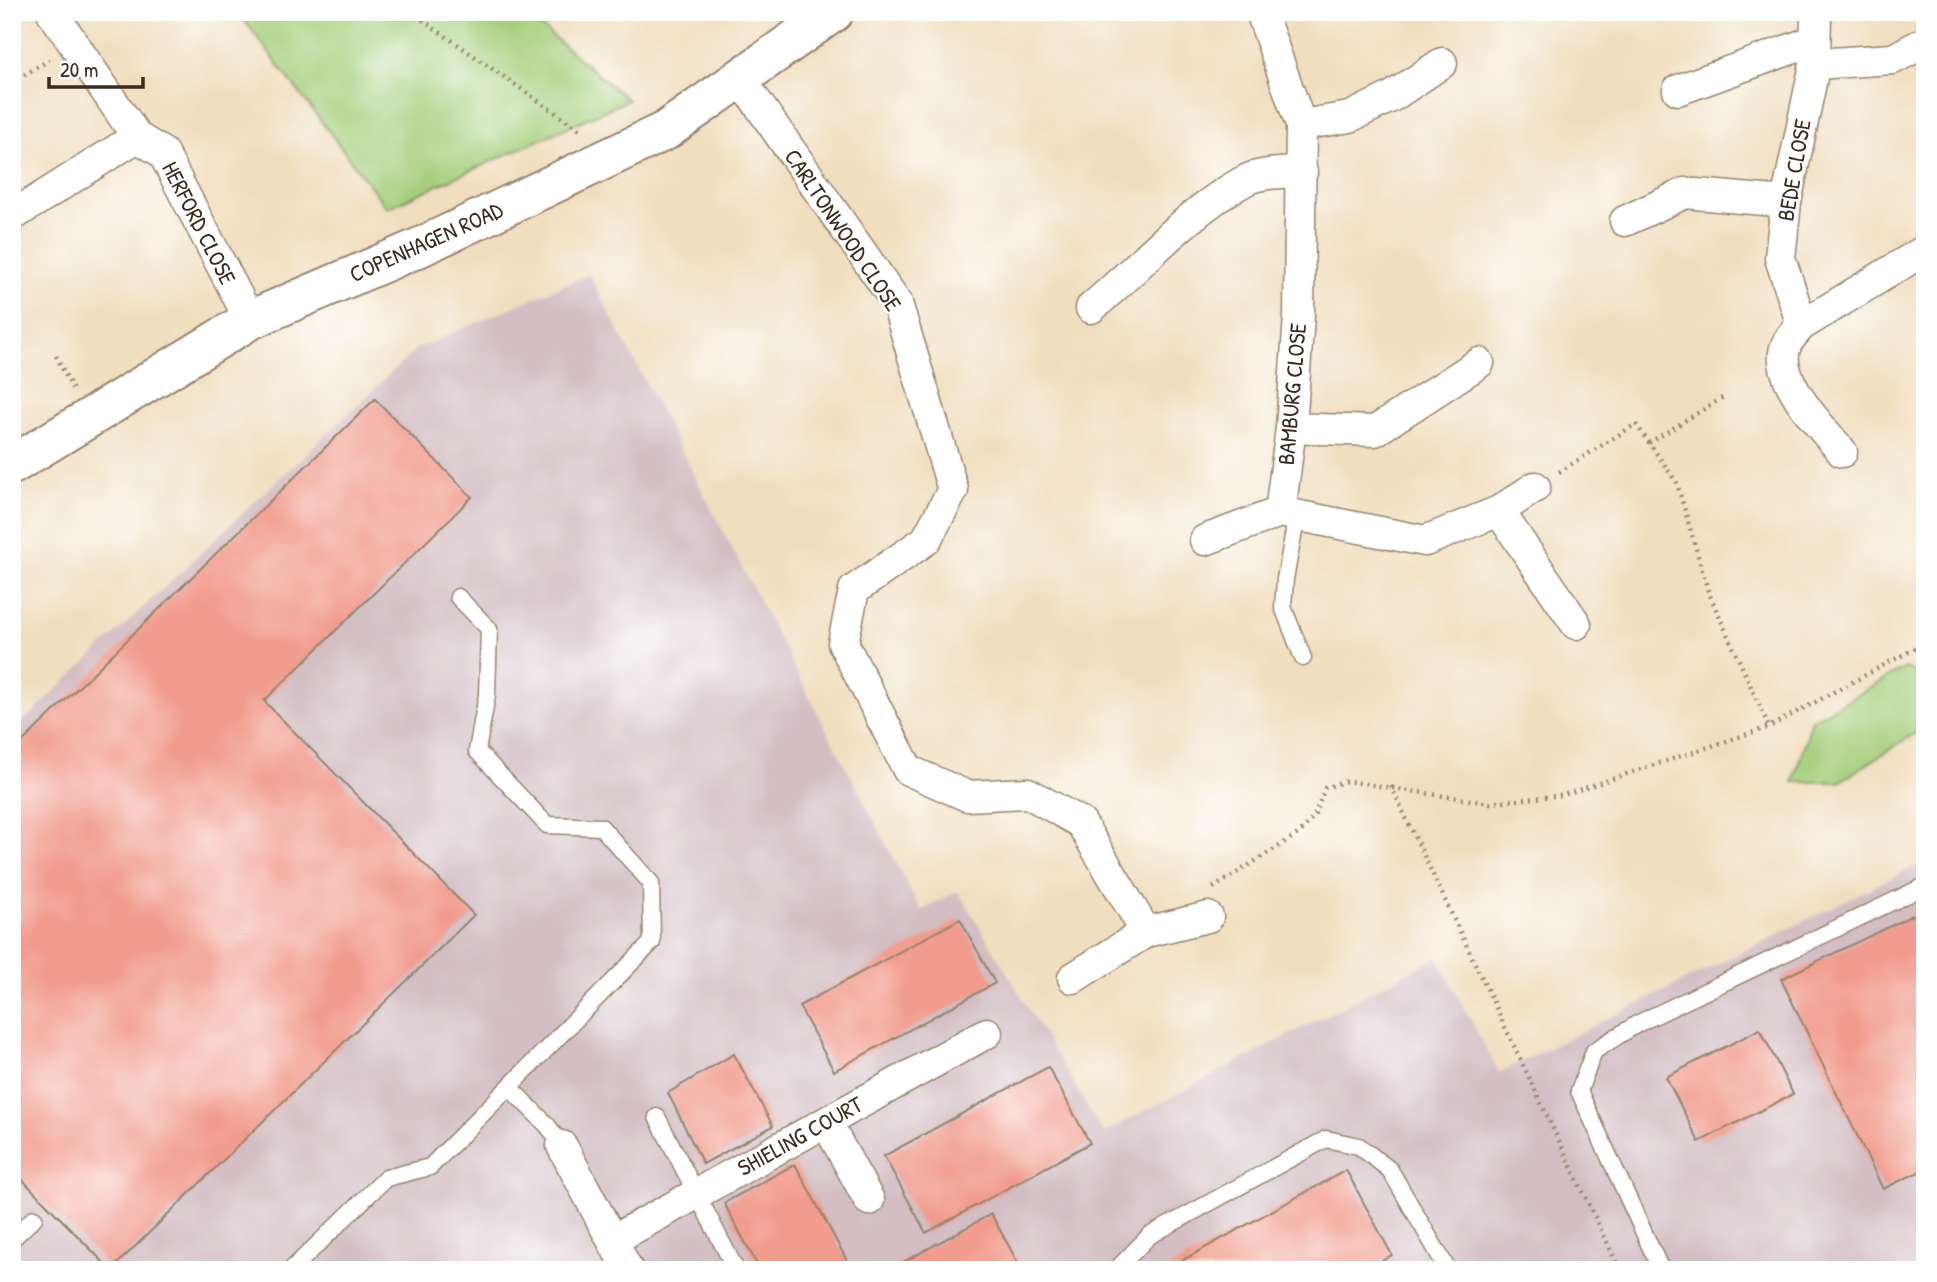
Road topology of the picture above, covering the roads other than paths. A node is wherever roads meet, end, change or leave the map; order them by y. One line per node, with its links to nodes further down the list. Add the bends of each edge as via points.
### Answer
1 (51, 12): 10 (street, HERFORD CLOSE)
2 (834, 12): 7 (street, COPENHAGEN ROAD)
3 (1261, 12): 9 (street, BAMBURG CLOSE)
4 (1815, 39): 5 (street, via 1893,59); 8 (street); 12 (street, BEDE CLOSE)
5 (1925, 42)
6 (1442, 63): 9 (street, via 1394,96 1350,117)
7 (740, 78): 17 (street, COPENHAGEN ROAD, via 665,131 418,248); 32 (street, CARLTONWOOD CLOSE, via 897,303 953,490 926,540 853,590 843,643 908,770 967,796 1028,793 1082,823)
8 (1678, 90)
9 (1301, 125): 11 (street, BAMBURG CLOSE)
10 (137, 137): 13 (street); 17 (street, HERFORD CLOSE, via 163,153)
11 (1302, 172): 16 (street, via 1246,180 1179,230); 20 (street, BAMBURG CLOSE)
12 (1786, 202): 14 (street, via 1685,193); 18 (street, BEDE CLOSE, via 1780,258)
13 (12, 216)
14 (1625, 221)
15 (1925, 250): 18 (street)
16 (1091, 308)
17 (250, 320): 22 (street, COPENHAGEN ROAD)
18 (1801, 325): 21 (street, via 1783,352 1785,368 1801,401)
19 (1479, 363): 20 (street, via 1375,431)
20 (1291, 428): 25 (street, BAMBURG CLOSE)
21 (1843, 452)
22 (12, 465)
23 (1535, 487): 24 (street)
24 (1499, 511): 25 (street, via 1425,541); 28 (street)
25 (1289, 514): 26 (street); 29 (lane, via 1283,607)
26 (1205, 540)
27 (458, 597): 35 (lane, via 489,629 487,695 477,751 547,825 601,827 651,883 652,942)
28 (1576, 624)
29 (1303, 658)
30 (1925, 886): 49 (lane, via 1637,1024 1594,1051 1578,1091)
31 (1208, 917): 32 (street)
32 (1146, 932): 33 (street)
33 (1073, 978)
34 (987, 1033): 37 (street, SHIELING COURT)
35 (509, 1087): 38 (lane); 44 (lane, via 430,1167 386,1178)
36 (657, 1116): 39 (lane)
37 (826, 1122): 39 (street, SHIELING COURT); 40 (street)
38 (562, 1146): 42 (street)
39 (695, 1193): 42 (street, SHIELING COURT); 46 (lane)
40 (869, 1199)
41 (34, 1218): 43 (lane)
42 (610, 1236): 45 (street)
43 (12, 1240)
44 (291, 1270)
45 (628, 1270)
46 (736, 1270)
47 (1116, 1270): 48 (lane, via 1149,1236 1326,1139 1359,1146 1390,1170)
48 (1448, 1270)
49 (1661, 1270)

